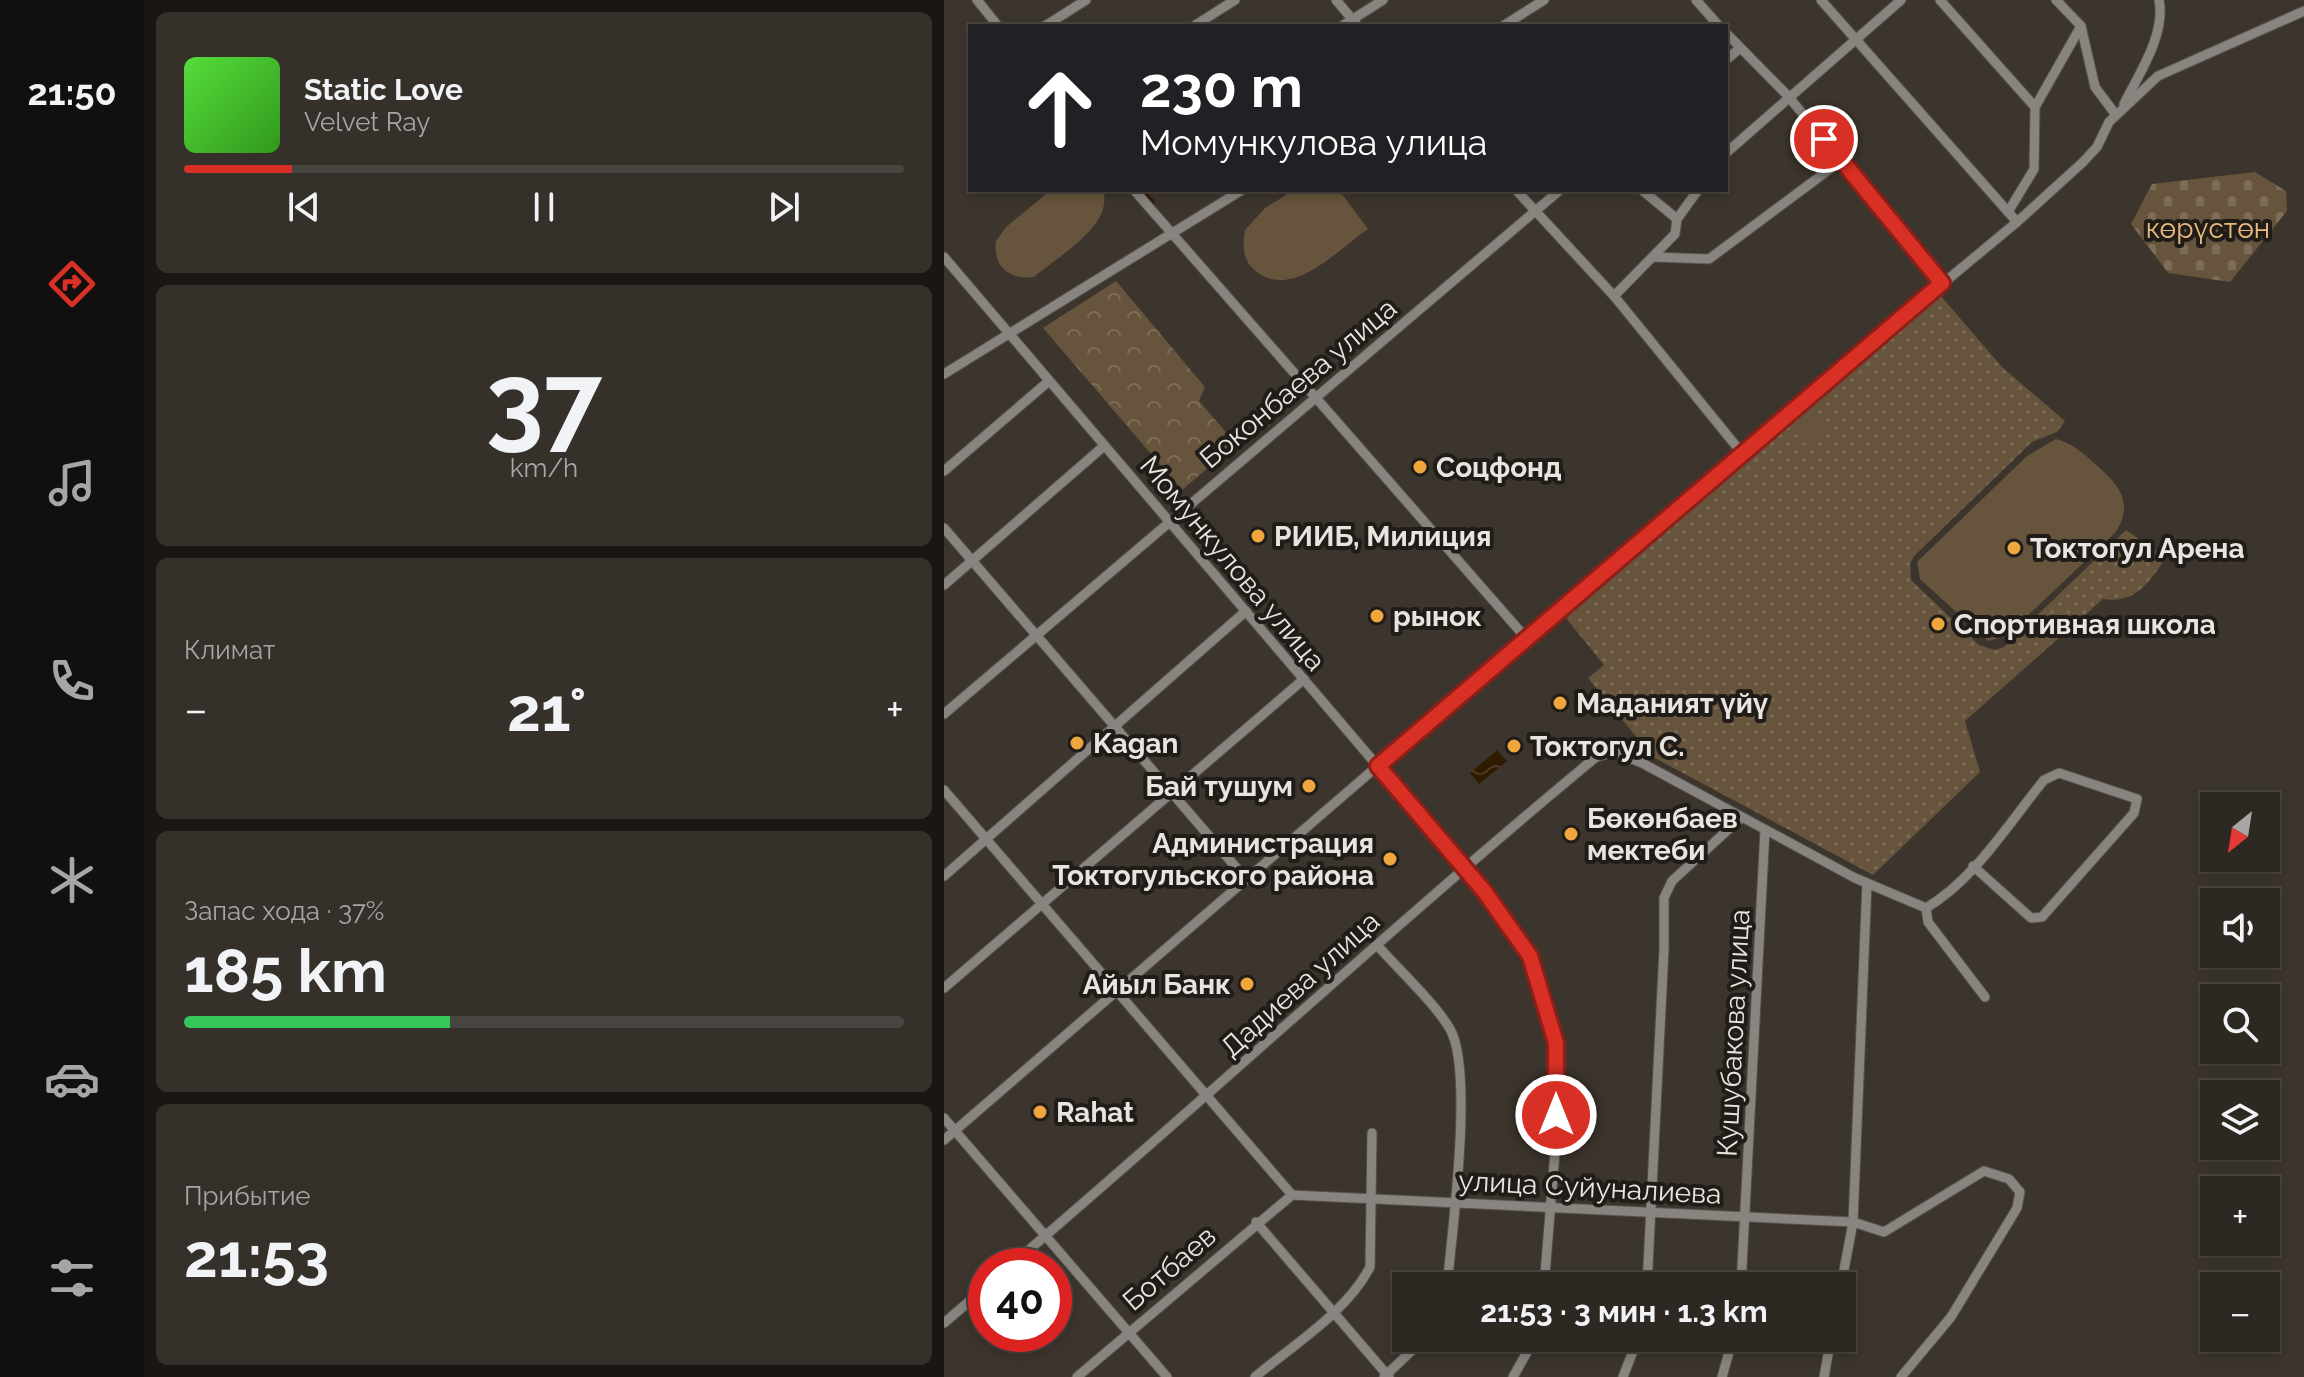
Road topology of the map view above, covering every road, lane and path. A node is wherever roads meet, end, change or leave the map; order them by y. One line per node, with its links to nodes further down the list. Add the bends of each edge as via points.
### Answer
1 (977, 0): 15 (street)
2 (1086, 0): 16 (street)
3 (1235, 0): 17 (street)
4 (1336, 0): 14 (street)
5 (1383, 0): 14 (street)
6 (1544, 0): 18 (street)
7 (1696, 0): 19 (street)
8 (1821, 0): 22 (street)
9 (1901, 0): 22 (street)
10 (1940, 0): 26 (street)
11 (2056, 0): 20 (street)
12 (2159, 0): 27 (street, via 2162,15 2150,49)
13 (2304, 11): 27 (street, via 2158,76)
14 (1355, 23)
15 (996, 24)
16 (1048, 24)
17 (1197, 24)
18 (1506, 24)
19 (1717, 24)
20 (2081, 26): 26 (street); 27 (street, via 2095,87)
21 (1728, 35): 23 (street)
22 (1855, 39): 25 (street); 37 (street)
23 (1740, 48): 24 (street); 25 (street)
24 (1728, 58)
25 (1788, 96): 28 (street); 29 (street)
26 (2035, 107): 37 (street, via 2034,169)
27 (2118, 113): 39 (street, via 2082,163)
28 (1728, 151)
29 (1842, 160): 41 (street, via 1709,259); 43 (street)
30 (1136, 192): 40 (street)
31 (1239, 192): 40 (street)
32 (1518, 192): 36 (street)
33 (1558, 192): 36 (street, Боконбаева улица)
34 (1644, 192): 38 (street)
35 (1697, 192): 38 (street)
36 (1535, 210): 44 (street); 48 (street, Боконбаева улица)
37 (2008, 212): 39 (street)
38 (1677, 219): 41 (street, via 1675,234)
39 (2017, 222): 43 (street)
40 (1172, 233): 45 (street); 48 (street)
41 (1653, 257): 44 (street)
42 (946, 262): 45 (street, Момункулова улица)
43 (1942, 283): 50 (street)
44 (1614, 296): 50 (street)
45 (1009, 334): 46 (street); 47 (street, Момункулова улица)
46 (944, 374)
47 (1049, 381): 49 (street, Момункулова улица); 51 (street)
48 (1315, 398): 52 (street, Боконбаева улица); 58 (street)
49 (1104, 446): 52 (street, Момункулова улица); 54 (street)
50 (1741, 452): 58 (street)
51 (944, 471)
52 (1170, 522): 56 (street, Момункулова улица); 57 (street, Боконбаева улица)
53 (944, 528): 54 (street)
54 (972, 561): 55 (street); 57 (street)
55 (944, 585)
56 (1246, 611): 59 (street, Момункулова улица); 61 (street)
57 (1036, 636): 60 (street, Боконбаева улица); 61 (street)
58 (1526, 638): 62 (street)
59 (1304, 679): 62 (street, Момункулова улица); 64 (street)
60 (944, 714)
61 (1114, 728): 64 (street); 67 (street)
62 (1378, 766): 69 (street, Момункулова улица); 71 (street)
63 (944, 790): 67 (street)
64 (1171, 793): 71 (street); 73 (street)
65 (1742, 817): 66 (street, Дадиева улица); 69 (street, Дадиева улица, via 1615,752 1596,757); 88 (street, via 1672,881 1664,898)
66 (1765, 830): 72 (street, Дадиева улица); 89 (street, Кушубакова улица)
67 (987, 840): 70 (street); 73 (street)
68 (1973, 866): 68 (street, via 2031,918 2042,917 2134,813 2137,799 2059,773 2044,780); 74 (street)
69 (1464, 867): 75 (street, Дадиева улица); 87 (street, Момункулова улица, via 1530,956 1556,1043)
70 (944, 876)
71 (1246, 879): 77 (street)
72 (1867, 883): 74 (street, Дадиева улица); 91 (street)
73 (1043, 905): 76 (street); 77 (street)
74 (1926, 908): 78 (street, via 1928,922)
75 (1377, 945): 79 (street, Дадиева улица); 86 (street, via 1450,1029 1461,1065)
76 (944, 988)
77 (1117, 991): 79 (street); 81 (street)
78 (1985, 997)
79 (1207, 1097): 84 (street); 92 (street, Дадиева улица)
80 (944, 1118): 81 (street)
81 (955, 1131): 83 (street); 92 (street)
82 (1372, 1133): 85 (street)
83 (944, 1140)
84 (1292, 1195): 85 (street, улица Суйуналиева); 90 (street, Ботбаев)
85 (1370, 1198): 86 (street, улица Суйуналиева); 100 (street, via 1370,1267 1361,1284)
86 (1455, 1203): 87 (street, улица Суйуналиева); 94 (street)
87 (1551, 1207): 88 (street, улица Суйуналиева); 95 (street, Момункулова улица)
88 (1653, 1212): 89 (street, улица Суйуналиева); 96 (street)
89 (1746, 1217): 91 (street, улица Суйуналиева); 97 (street, Кушубакова улица)
90 (1256, 1222): 100 (street); 102 (street, Ботбаев)
91 (1853, 1222): 98 (street); 116 (street, улица Суйуналиева, via 1884,1232 1984,1171 2009,1179 2020,1192 2017,1208 1951,1317)
92 (1045, 1236): 93 (street, Дадиева улица); 102 (street)
93 (1031, 1248)
94 (1448, 1272)
95 (1545, 1272)
96 (1648, 1272)
97 (1742, 1272)
98 (1844, 1272)
99 (968, 1302): 101 (street)
100 (1333, 1311): 108 (street); 111 (street)
101 (944, 1323)
102 (1129, 1333): 109 (street, Ботбаев); 110 (street)
103 (1411, 1352): 108 (street)
104 (1527, 1352): 112 (street)
105 (1633, 1352): 113 (street)
106 (1729, 1352): 114 (street)
107 (1828, 1352): 115 (street)
108 (1386, 1376)
109 (1077, 1377)
110 (1167, 1377)
111 (1255, 1377)
112 (1513, 1377)
113 (1623, 1377)
114 (1722, 1377)
115 (1824, 1377)
116 (1901, 1377)

